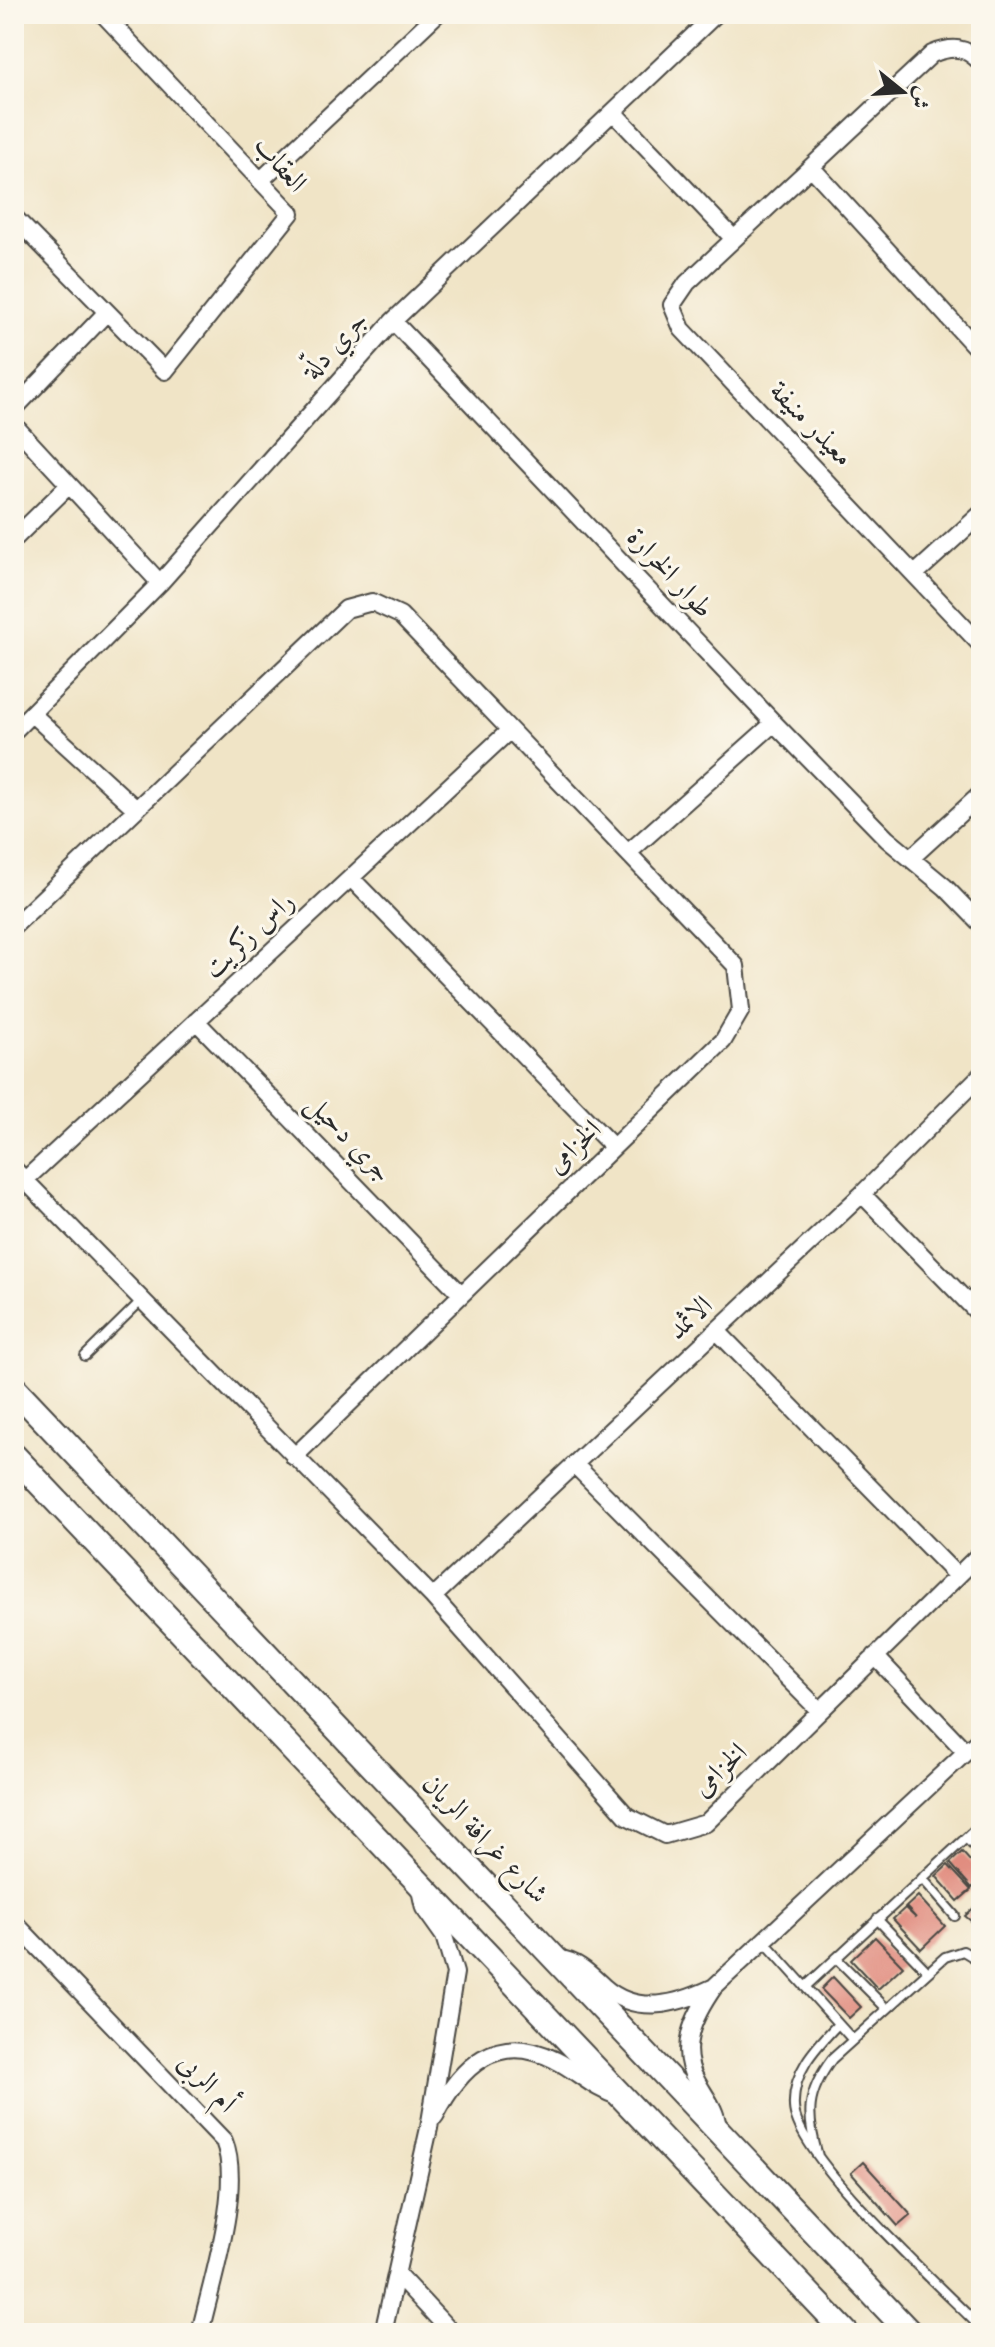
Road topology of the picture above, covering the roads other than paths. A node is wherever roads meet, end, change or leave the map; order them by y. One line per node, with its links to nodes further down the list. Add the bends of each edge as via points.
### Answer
1 (103, 14): 7 (street, العقاب)
2 (437, 14): 7 (street)
3 (716, 14): 5 (street, جري دلّة)
4 (981, 63): 6 (street, معيذر منيفة, via 959,48 932,54)
5 (614, 113): 9 (street); 11 (street, جري دلّة)
6 (811, 167): 9 (street, معيذر منيفة); 12 (street)
7 (260, 181): 10 (street, العقاب, via 291,213 165,371)
8 (14, 217): 10 (street, العقاب)
9 (734, 239): 18 (street, معيذر منيفة, via 677,293 674,317)
10 (107, 312): 13 (street)
11 (393, 321): 19 (street, جري دلّة); 22 (street, طوار الخرارة)
12 (981, 353)
13 (14, 409)
14 (14, 425): 15 (street)
15 (69, 485): 17 (street); 19 (street)
16 (981, 514): 18 (street)
17 (14, 539)
18 (915, 574): 20 (street, معيذر منيفة)
19 (160, 583): 21 (street, جري دلّة)
20 (981, 645)
21 (32, 714): 24 (street, جري دلّة); 26 (street)
22 (774, 723): 27 (street); 28 (street, طوار الخرارة)
23 (510, 730): 26 (street, الخزامى, via 400,615 372,602 346,609); 27 (street, الخزامى); 29 (street, راس زكريت)
24 (14, 731)
25 (981, 794): 28 (street)
26 (136, 809): 31 (street, الخزامى)
27 (628, 853): 34 (street, الخزامى, via 736,966 741,1010 723,1041)
28 (911, 858): 30 (street, طوار الخرارة)
29 (351, 878): 32 (street, راس زكريت); 34 (street)
30 (981, 924)
31 (14, 926)
32 (196, 1021): 35 (street, راس زكريت); 37 (street, جري دحيل)
33 (981, 1075): 36 (street, الاثمد)
34 (613, 1147): 37 (street, الخزامى)
35 (19, 1175): 38 (street, الخزامى)
36 (862, 1194): 39 (street); 40 (street, الاثمد)
37 (461, 1294): 44 (street, الخزامى)
38 (142, 1300): 41 (lane); 44 (street, الخزامى)
39 (981, 1316)
40 (717, 1331): 45 (street, الاثمد); 47 (street)
41 (85, 1356)
42 (14, 1388): 61 (main road, شارع غرافة الريان)
43 (14, 1456): 56 (main road)
44 (294, 1457): 48 (street, الخزامى)
45 (575, 1465): 48 (street, الاثمد); 50 (street)
46 (981, 1553): 47 (street, الخزامى)
47 (957, 1576): 49 (street, الخزامى)
48 (433, 1597): 50 (street, الخزامى, via 627,1816 665,1835 706,1823)
49 (875, 1656): 50 (street, الخزامى); 51 (street)
50 (820, 1711)
51 (976, 1746): 60 (street)
52 (981, 1824): 53 (lane)
53 (966, 1838): 54 (lane); 55 (lane)
54 (981, 1854)
55 (922, 1878): 57 (lane); 58 (lane)
56 (418, 1884): 70 (main road); 71 (street, via 424,1908 444,1936 455,1973)
57 (955, 1916)
58 (877, 1919): 62 (lane); 64 (lane)
59 (14, 1922): 76 (street, أم الربى, via 224,2141 232,2184)
60 (764, 1940): 65 (street); 66 (lane)
61 (554, 1957): 65 (street, via 580,1965 607,1990 646,2004 684,2001); 72 (main road, شارع غرافة الريان)
62 (836, 1958): 66 (lane); 67 (lane)
63 (981, 1962): 64 (lane, via 972,1954 953,1952)
64 (927, 1971): 67 (lane)
65 (714, 1987): 72 (street, via 698,2010 688,2046 692,2072 713,2107)
66 (805, 1987): 68 (lane)
67 (886, 2008): 69 (lane)
68 (838, 2024): 69 (lane); 73 (lane, via 804,2063 796,2085 798,2130)
69 (852, 2039): 73 (lane, via 819,2076 811,2099 808,2122)
70 (620, 2097): 71 (street, via 601,2092 550,2057 507,2050 462,2072); 79 (main road)
71 (429, 2128): 74 (street)
72 (718, 2130): 80 (main road, شارع غرافة الريان)
73 (821, 2164): 75 (lane)
74 (397, 2274): 77 (street); 78 (street)
75 (981, 2328)
76 (200, 2333)
77 (383, 2333)
78 (452, 2333)
79 (846, 2333)
80 (910, 2333)

